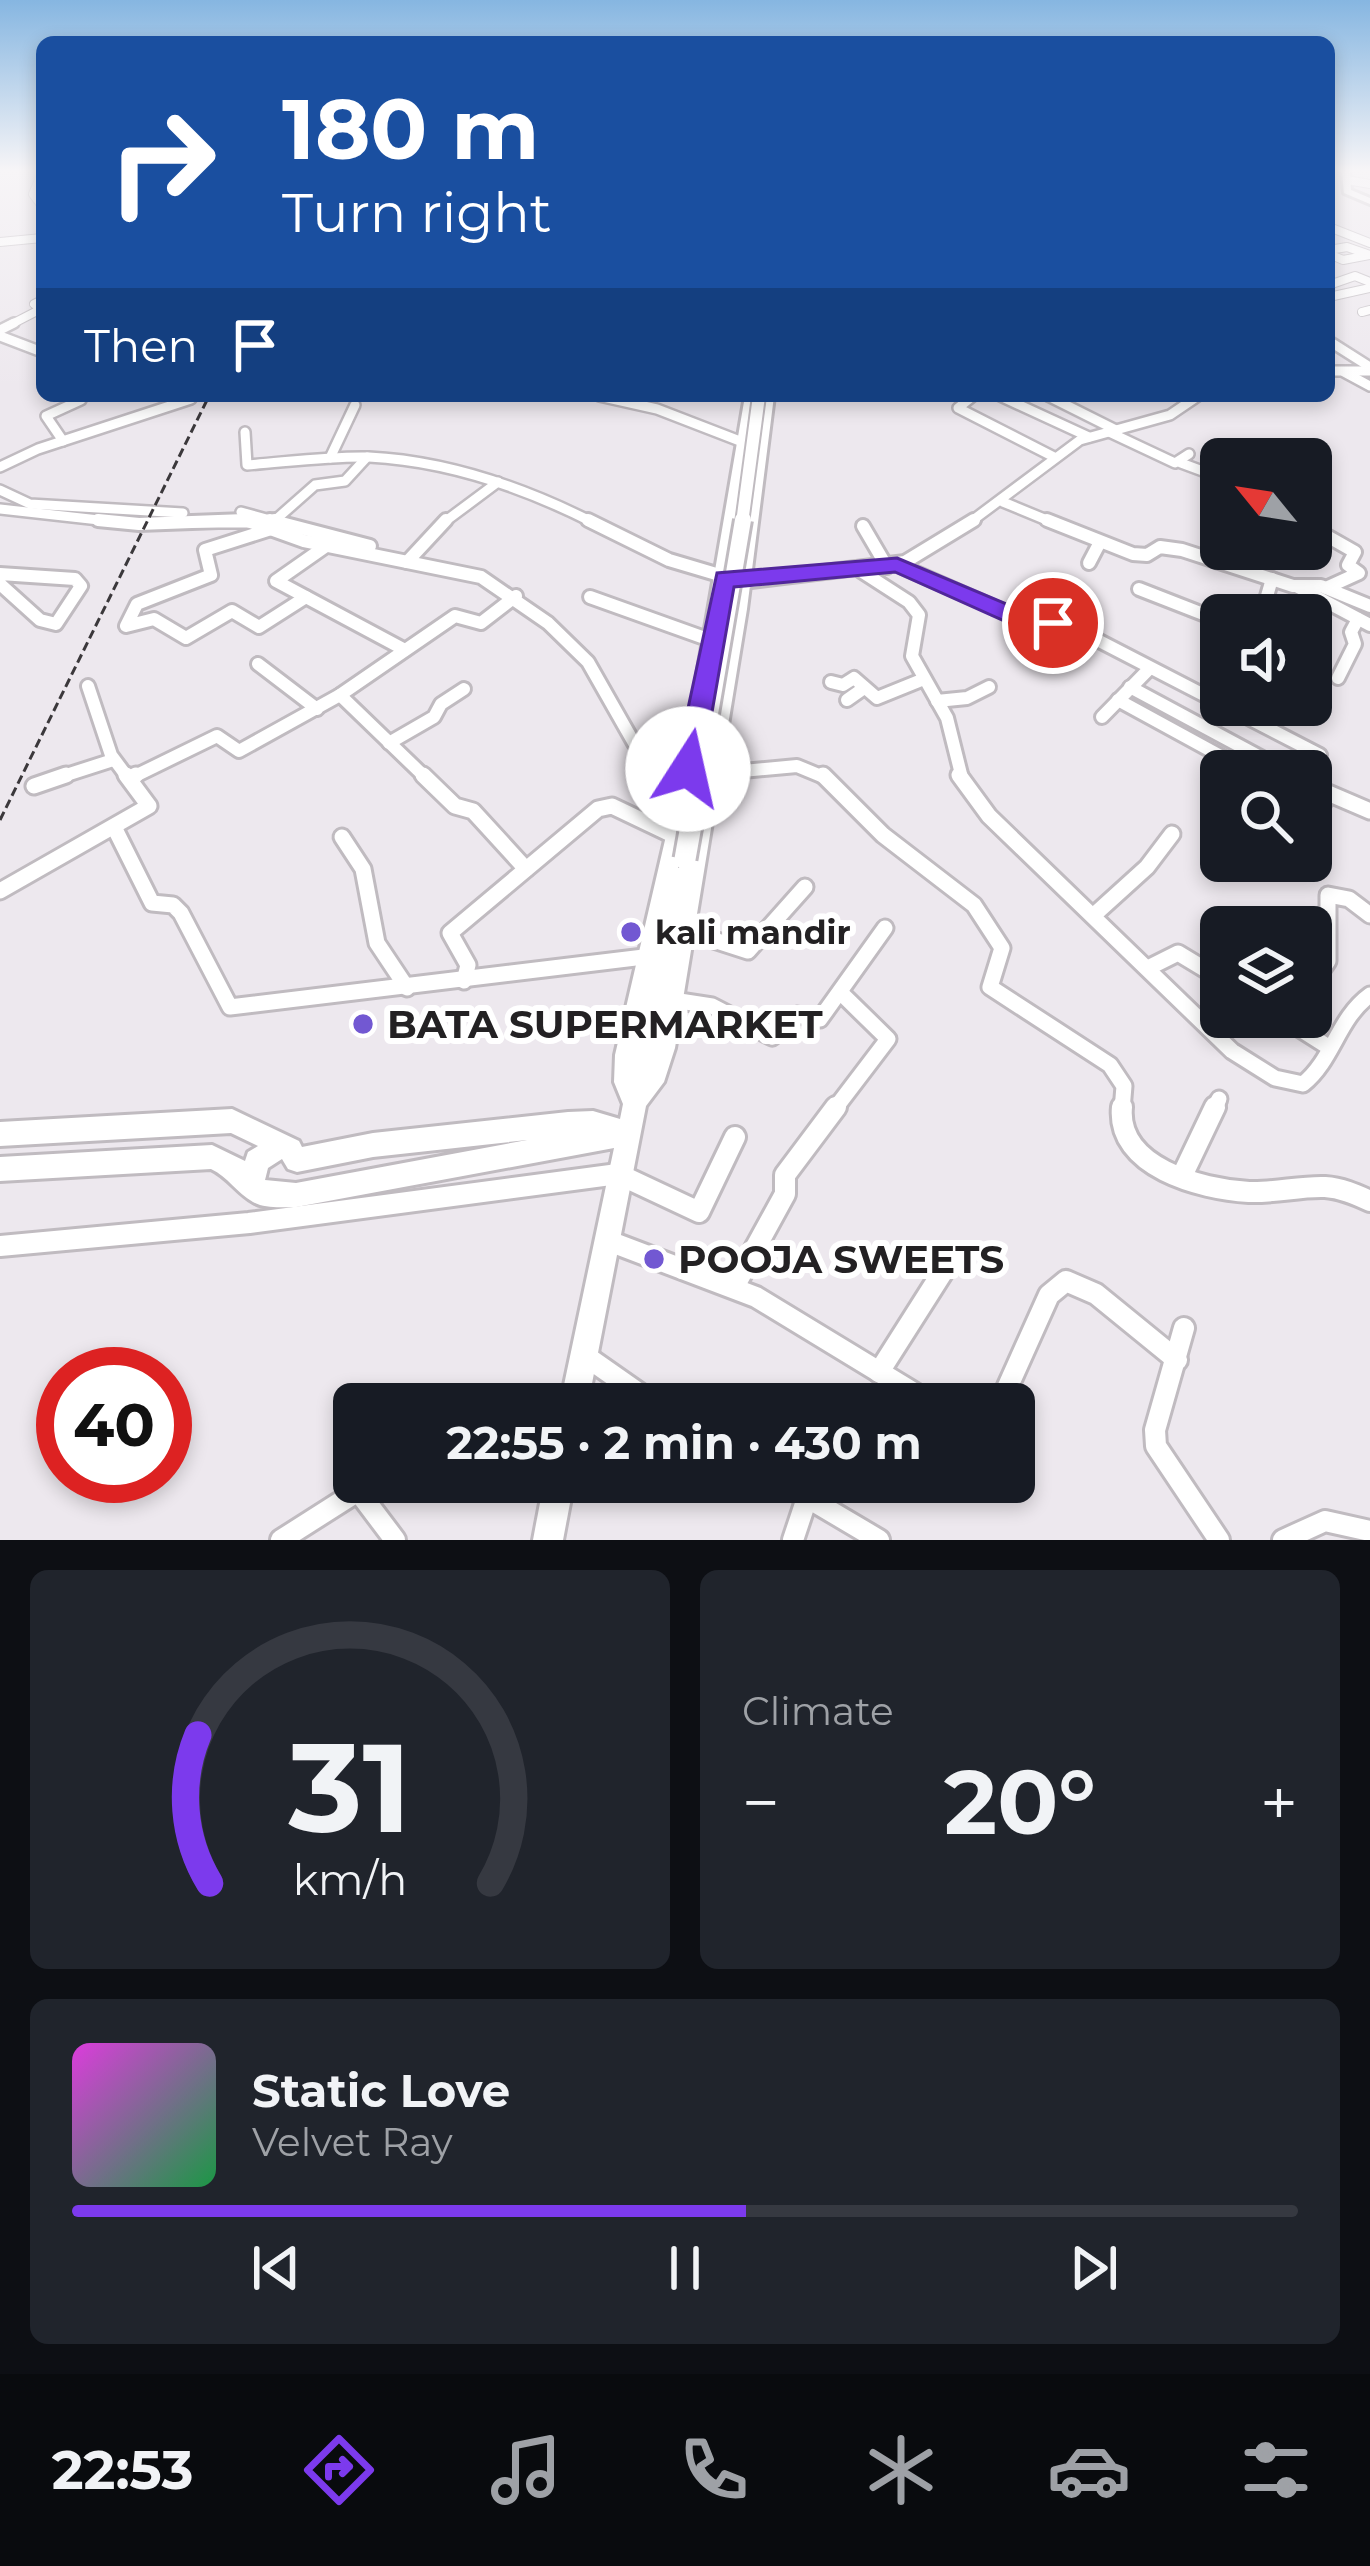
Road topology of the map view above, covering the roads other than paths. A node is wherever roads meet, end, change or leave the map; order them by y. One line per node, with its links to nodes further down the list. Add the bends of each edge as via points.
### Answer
1 (1335, 255): 2 (street)
2 (1368, 256)
3 (1335, 283): 4 (street, via 1354,276)
4 (1370, 285): 5 (street)
5 (1335, 295)
6 (36, 312): 7 (street)
7 (0, 333): 9 (street)
8 (1335, 345): 10 (street)
9 (36, 349)
10 (1370, 369): 11 (street)
11 (1339, 370): 12 (street)
12 (1370, 392)
13 (77, 402): 27 (street, via 46,416)
14 (185, 402): 27 (street)
15 (626, 402): 28 (street)
16 (754, 402): 28 (street)
17 (754, 402): 94 (street, bridge, via 735,580)
18 (767, 402): 51 (street)
19 (966, 402): 30 (street, via 958,408)
20 (1013, 402): 26 (street)
21 (1059, 402): 24 (street)
22 (1190, 402): 24 (street)
23 (355, 406): 31 (street)
24 (1112, 431): 26 (street); 33 (street)
25 (245, 432): 31 (street, via 247,465)
26 (1089, 437): 30 (street)
27 (63, 441): 32 (street)
28 (746, 443): 49 (street)
29 (367, 457): 31 (street); 34 (street); 38 (street, via 345,481 315,484)
30 (1054, 457): 36 (street)
31 (330, 458)
32 (0, 467)
33 (1200, 467)
34 (498, 482): 44 (street, via 454,510); 49 (street)
35 (0, 490): 38 (street, via 30,504 248,512)
36 (1003, 502): 41 (street); 46 (street)
37 (0, 509): 38 (street, via 140,524)
38 (271, 525): 42 (street); 44 (street); 58 (street, via 205,550 211,575 137,604 126,626 154,620 186,638 235,611 260,627)
39 (863, 526): 46 (street)
40 (1332, 539): 53 (street, via 1354,552 1348,565 1359,573)
41 (1100, 542): 45 (street); 50 (street, via 1139,555 1182,550)
42 (326, 546): 44 (street); 58 (street, via 276,580)
43 (428, 556): 44 (street)
44 (411, 558): 57 (street)
45 (1089, 563)
46 (892, 566): 47 (street); 66 (street, via 1041,628 1062,623)
47 (861, 571): 51 (street); 68 (street, via 920,615 911,653)
48 (0, 574): 55 (street, via 50,574 81,586 56,624)
49 (724, 578): 51 (street); 63 (street)
50 (1272, 579): 52 (street); 56 (street)
51 (743, 582): 86 (street, via 715,739)
52 (1298, 587): 53 (street); 62 (street)
53 (1326, 588): 60 (street)
54 (1139, 589): 61 (street)
55 (2, 590)
56 (1268, 594)
57 (516, 596): 64 (street, via 481,622 457,615); 86 (street, via 588,662 634,743)
58 (306, 597): 64 (street)
59 (590, 597): 63 (street)
60 (1370, 606)
61 (1200, 613)
62 (1364, 622): 67 (street)
63 (712, 641): 86 (street, via 693,742)
64 (405, 650): 75 (street)
65 (258, 664): 79 (street)
66 (1150, 668): 71 (street); 84 (street)
67 (1338, 678)
68 (924, 679): 72 (street, via 877,698); 78 (street)
69 (831, 682): 72 (street, via 854,678)
70 (88, 686): 85 (street)
71 (1130, 687): 77 (street); 83 (street)
72 (864, 688): 76 (street)
73 (464, 689): 81 (street)
74 (986, 693): 78 (street)
75 (340, 695): 79 (street); 81 (street)
76 (847, 700)
77 (1118, 700): 80 (street); 82 (street)
78 (937, 701): 99 (street, via 952,732 957,772 989,816)
79 (317, 709): 87 (street, via 236,752 217,736)
80 (1102, 717)
81 (389, 743): 95 (street, via 457,808 473,811)
82 (1210, 750)
83 (1247, 750)
84 (1312, 750)
85 (113, 760): 87 (street); 88 (street)
86 (700, 773): 94 (street); 102 (street); 121 (street, via 819,771 867,821 974,905 1002,948 988,980 994,993 1110,1065 1124,1087 1124,1138)
87 (131, 778): 91 (street, via 149,806)
88 (34, 786)
89 (1332, 793): 90 (street)
90 (1370, 811)
91 (114, 827): 97 (street); 107 (street, via 152,903 181,913 230,1007)
92 (1172, 834): 99 (street)
93 (342, 837): 107 (street, via 363,869 376,943)
94 (681, 848): 95 (street, via 603,806); 103 (street); 114 (street)
95 (526, 868): 106 (street, via 450,934 468,965)
96 (805, 887): 102 (street, via 748,951)
97 (0, 891)
98 (1328, 906): 100 (street, via 1328,895 1349,899)
99 (1094, 915): 105 (street)
100 (1370, 915)
101 (885, 928): 108 (street)
102 (686, 931): 110 (street)
103 (652, 956): 106 (street); 114 (street, via 624,1069)
104 (1200, 966): 105 (street, via 1178,953)
105 (1148, 968): 112 (street, via 1232,1051 1275,1078 1303,1084)
106 (464, 980): 107 (street)
107 (407, 988)
108 (839, 992): 110 (street, via 820,1019 797,1015 772,1036 712,1006); 127 (street, via 889,1039 785,1175 785,1194)
109 (1370, 995): 112 (street)
110 (673, 1000): 114 (street, via 656,1074)
111 (1316, 1038): 112 (street)
112 (1330, 1048)
113 (1219, 1099): 121 (street)
114 (634, 1103): 116 (street)
115 (0, 1134): 118 (street, via 232,1121)
116 (626, 1134): 118 (street, via 568,1124); 120 (street); 122 (street, via 296,1195)
117 (735, 1137): 120 (street, via 699,1212)
118 (287, 1154): 122 (street, via 295,1175); 122 (street, via 257,1161)
119 (0, 1169): 122 (street, via 212,1157)
120 (618, 1174): 124 (street); 125 (street)
121 (1182, 1176): 123 (street, via 1251,1192 1318,1184)
122 (264, 1188)
123 (1370, 1201)
124 (606, 1240): 127 (street); 129 (street)
125 (0, 1246)
126 (954, 1254): 131 (street)
127 (734, 1287): 131 (street)
128 (1184, 1328): 130 (street)
129 (584, 1355): 132 (street); 133 (street)
130 (1177, 1360): 135 (street, via 1096,1294 1066,1281 1048,1295); 145 (street, via 1156,1446)
131 (879, 1372): 134 (street)
132 (578, 1383)
133 (624, 1383)
134 (897, 1383)
135 (1009, 1383)
136 (556, 1503): 142 (street)
137 (805, 1503): 143 (street)
138 (821, 1503): 144 (street)
139 (1370, 1531): 146 (street, via 1338,1518)
140 (281, 1540): 141 (street, via 358,1491)
141 (395, 1540)
142 (548, 1540)
143 (793, 1540)
144 (879, 1540)
145 (1219, 1540)
146 (1283, 1540)

